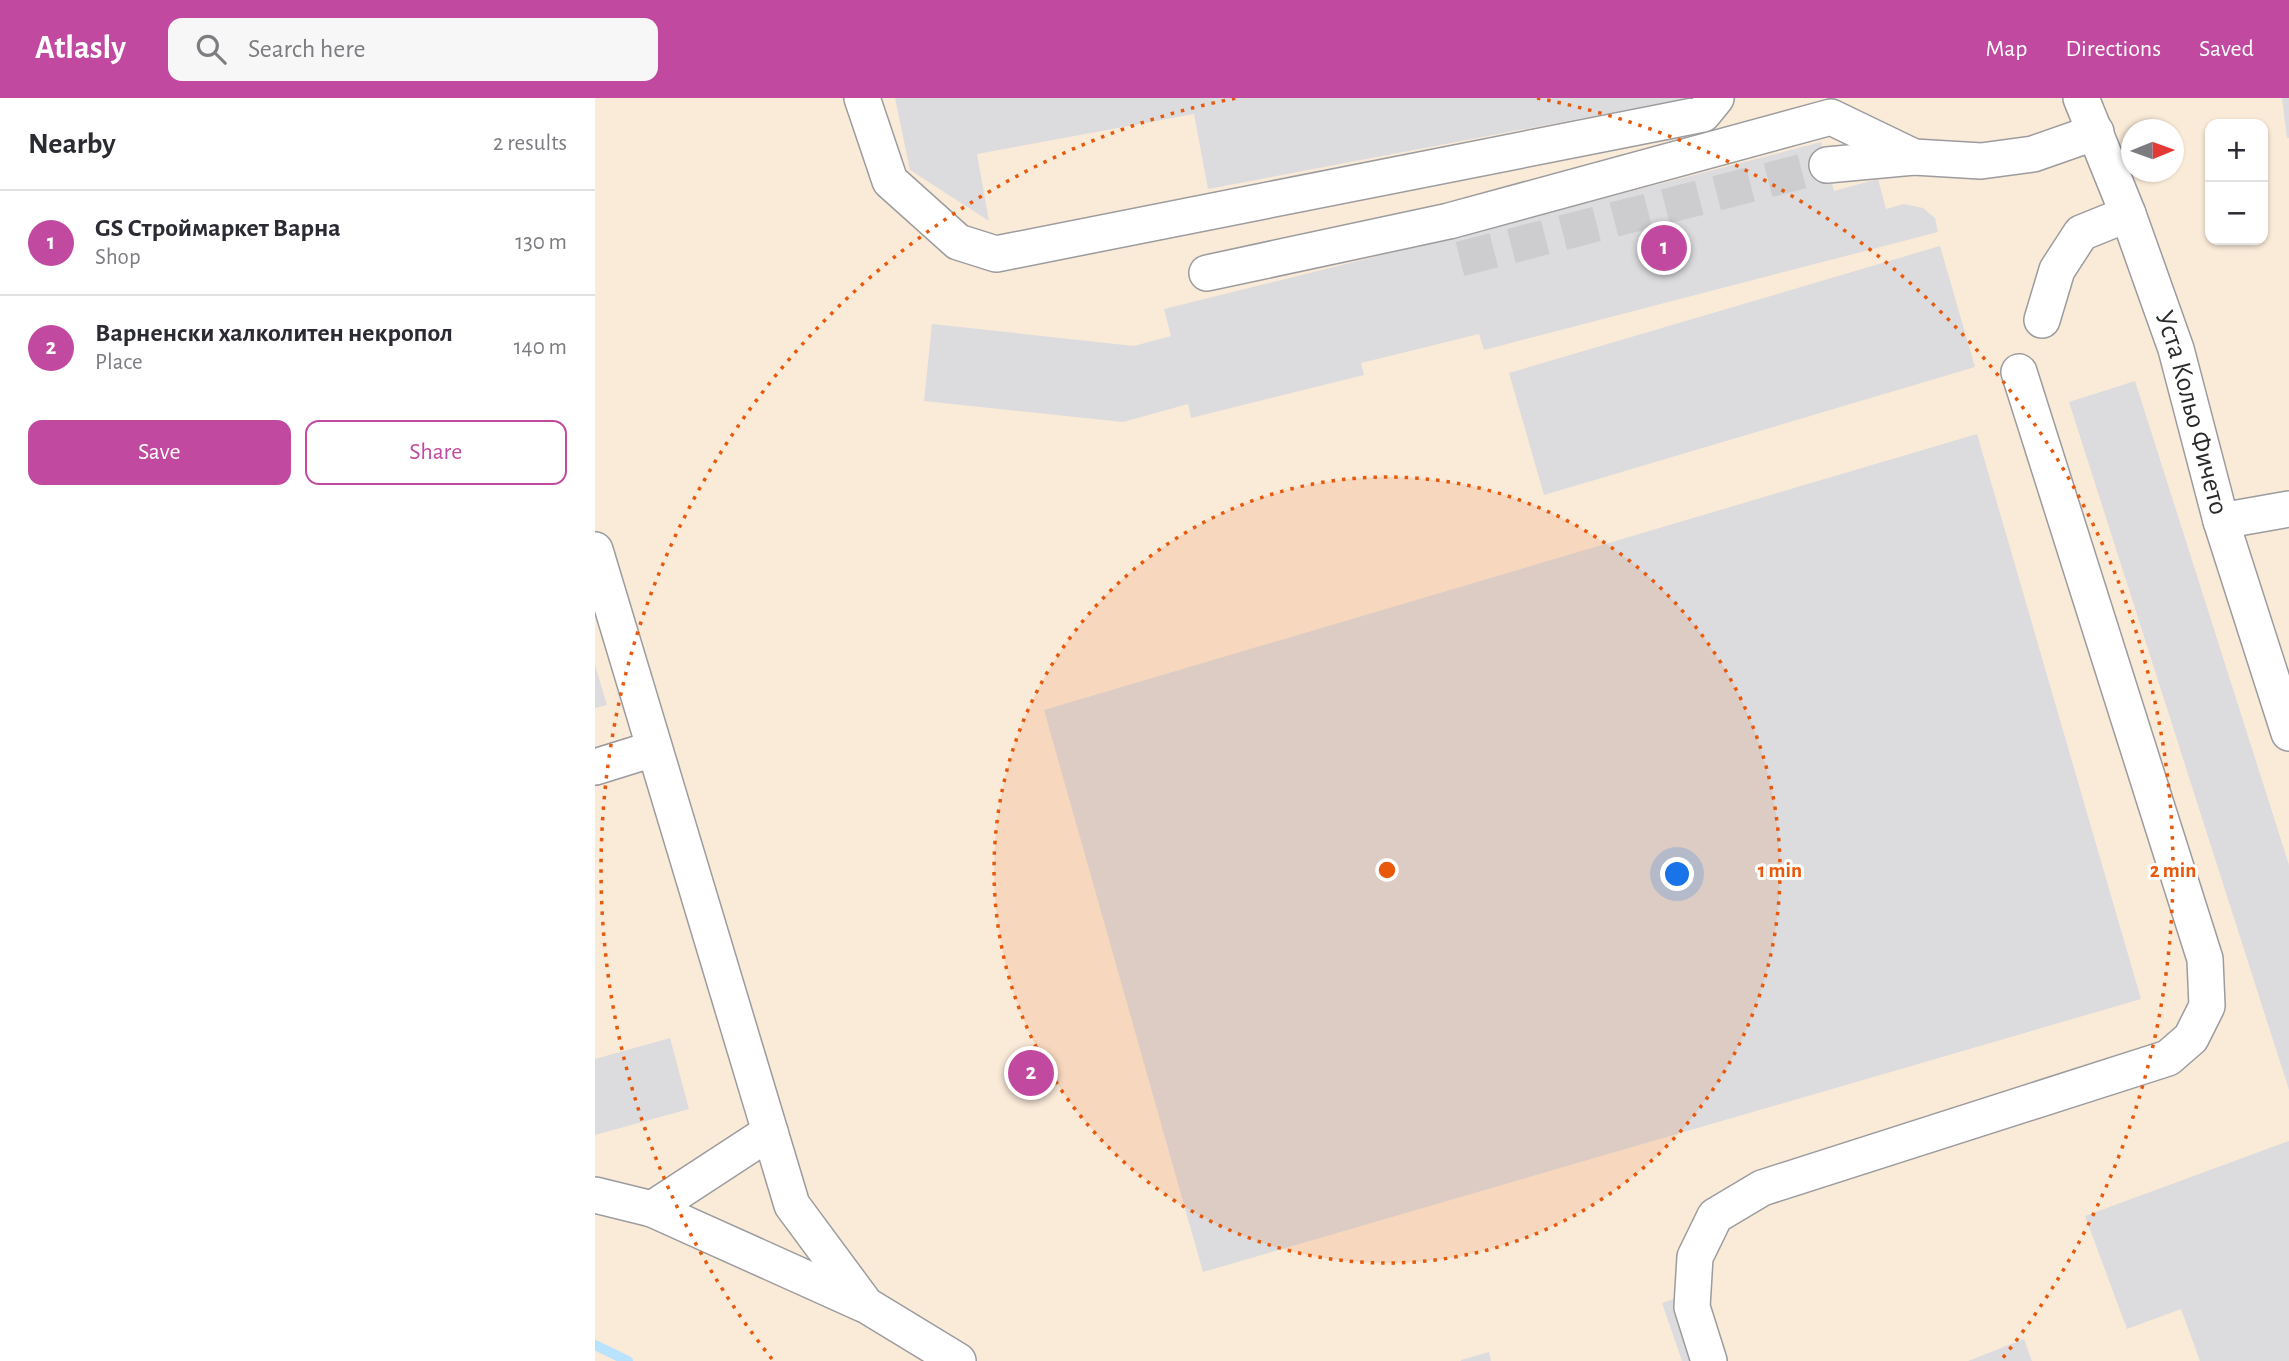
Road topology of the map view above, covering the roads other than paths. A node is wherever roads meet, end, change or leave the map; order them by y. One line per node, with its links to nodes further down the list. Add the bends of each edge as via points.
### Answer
1 (862, 98): 2 (street, via 890,181 958,242 996,254 1703,114)
2 (1716, 98)
3 (2081, 98): 4 (street, Уста Кольо Фичето)
4 (2096, 132): 5 (street, via 2033,154 1981,161); 7 (street, Уста Кольо Фичето)
5 (1915, 157): 6 (street); 8 (street, via 1831,117 1449,221)
6 (1827, 165)
7 (2128, 214): 9 (street, via 2081,233 2057,270); 12 (street, Уста Кольо Фичето, via 2176,349)
8 (1207, 273)
9 (2042, 320)
10 (2019, 372): 22 (street, via 2205,959 2207,1006 2191,1038 2168,1058 1762,1188 1715,1216 1695,1257 1692,1307)
11 (2289, 509): 12 (street)
12 (2221, 521): 14 (street, Уста Кольо Фичето)
13 (595, 550): 15 (street)
14 (2289, 733)
15 (653, 749): 16 (street); 17 (street)
16 (595, 767)
17 (770, 1132): 19 (street); 20 (street, via 792,1205)
18 (595, 1195): 19 (street)
19 (652, 1209): 20 (street)
20 (866, 1305): 21 (street)
21 (958, 1361)
22 (1709, 1361)

